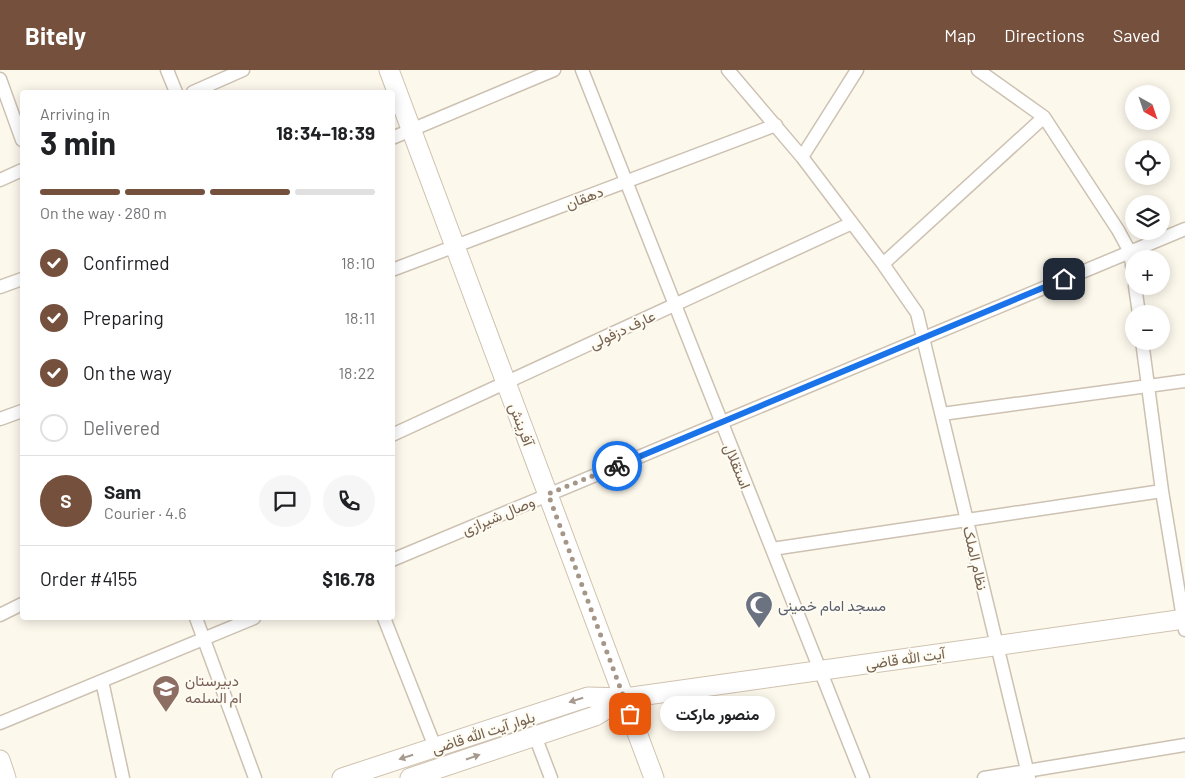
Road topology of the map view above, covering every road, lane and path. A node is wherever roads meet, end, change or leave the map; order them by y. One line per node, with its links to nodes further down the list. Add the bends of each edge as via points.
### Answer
1 (166, 70): 10 (street)
2 (243, 70): 11 (street)
3 (390, 70): 14 (main road, آفرینش)
4 (554, 70): 14 (street)
5 (582, 70): 20 (street, استقلال)
6 (728, 70): 13 (street, نظام الملک)
7 (857, 70): 17 (street)
8 (978, 70): 12 (street)
9 (0, 79): 15 (street)
10 (175, 90)
11 (198, 90)
12 (1044, 117): 24 (street); 27 (street)
13 (776, 125): 17 (street, نظام الملک); 20 (street, دهقان)
14 (412, 131): 16 (street); 23 (main road, آفرینش)
15 (20, 134)
16 (395, 137)
17 (802, 157): 21 (street, نظام الملک)
18 (20, 171): 19 (street)
19 (0, 180)
20 (626, 182): 23 (street, دهقان); 31 (street, استقلال)
21 (852, 224): 27 (street, نظام الملک); 31 (street, عارف دزفولی)
22 (1185, 229): 25 (street, وصال شیرازی)
23 (456, 246): 28 (street, دهقان); 35 (main road, آفرینش)
24 (1129, 250)
25 (1135, 250)
26 (1125, 254): 32 (street, وصال شیرازی)
27 (883, 264): 32 (street, نظام الملک, via 917,312)
28 (395, 269)
29 (20, 280): 30 (street)
30 (0, 287)
31 (676, 304): 35 (street, عارف دزفولی); 40 (street, استقلال)
32 (924, 338): 38 (street, نظام الملک); 40 (street, وصال شیرازی)
33 (1143, 350): 36 (street)
34 (1185, 381): 36 (street)
35 (506, 382): 41 (street, عارف دزفولی); 43 (main road, آفرینش)
36 (1149, 386): 38 (street); 42 (street)
37 (20, 412): 39 (street)
38 (942, 414): 44 (street, نظام الملک)
39 (0, 419)
40 (720, 423): 43 (street, وصال شیرازی); 45 (street, استقلال)
41 (395, 433)
42 (1162, 491): 44 (street); 52 (street)
43 (548, 494): 46 (street, وصال شیرازی); 57 (main road, آفرینش)
44 (967, 520): 45 (street); 54 (street, نظام الملک)
45 (772, 550): 55 (street, استقلال)
46 (395, 559)
47 (20, 605): 48 (street)
48 (0, 615)
49 (197, 620): 53 (street)
50 (249, 620): 53 (street)
51 (385, 620): 61 (street)
52 (1184, 623): 54 (main road, آیت الله قاضی)
53 (204, 638): 56 (street); 67 (street)
54 (997, 645): 55 (main road, آیت الله قاضی); 64 (street, نظام الملک)
55 (820, 670): 57 (main road, آیت الله قاضی); 72 (street, استقلال)
56 (102, 681): 58 (street); 66 (street)
57 (624, 698): 59 (main road, بلوار آیت الله قاضی, via 595,716); 61 (main road, بلوار آیت الله قاضی, one-way to 61, via 588,697); 71 (main road, آفرینش)
58 (0, 723)
59 (535, 736): 63 (main road, بلوار آیت الله قاضی, one-way to 59); 70 (street)
60 (1185, 745): 64 (street)
61 (435, 747): 68 (main road, بلوار آیت الله قاضی, one-way to 68)
62 (0, 760): 65 (main road)
63 (448, 772): 69 (main road, بلوار آیت الله قاضی)
64 (1028, 775): 73 (street)
65 (6, 778)
66 (123, 778)
67 (255, 778)
68 (342, 778)
69 (410, 778)
70 (551, 778)
71 (654, 778)
72 (863, 778)
73 (984, 778)

